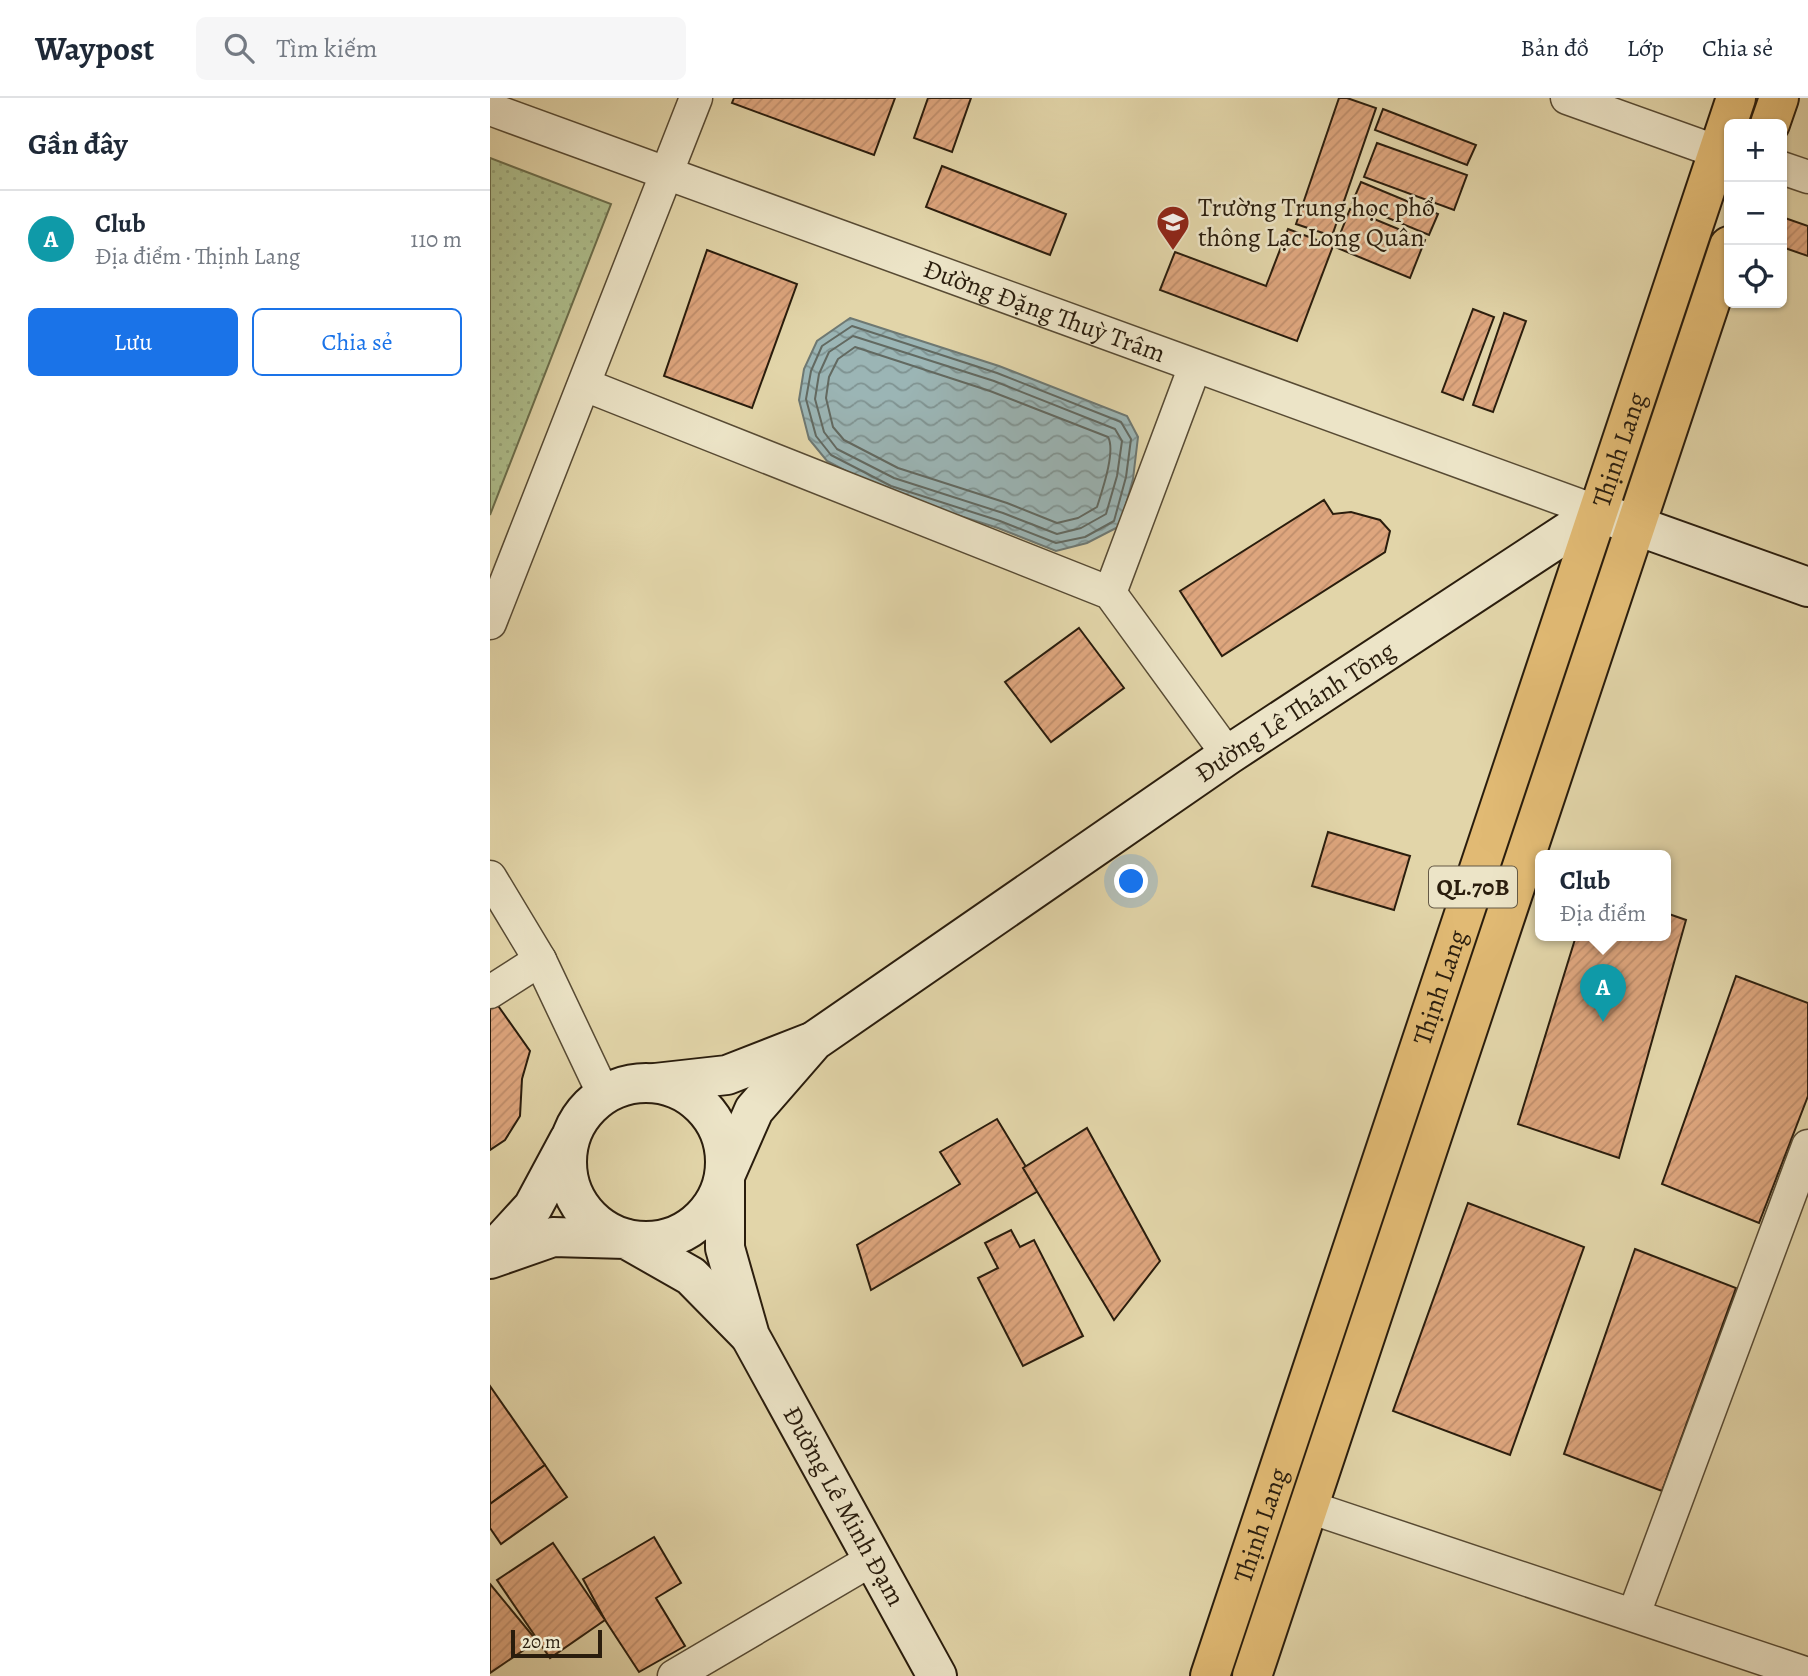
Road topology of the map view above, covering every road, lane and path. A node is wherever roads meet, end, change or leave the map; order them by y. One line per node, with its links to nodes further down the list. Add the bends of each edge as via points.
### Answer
1 (696, 98): 9 (street)
2 (1567, 98): 7 (street)
3 (1736, 98): 7 (main road, Thịnh Lang / QL.70B)
4 (1779, 98): 6 (main road)
5 (490, 109): 9 (street, Đường Đặng Thuỳ Trâm)
6 (1772, 119)
7 (1718, 152): 14 (main road, Thịnh Lang / QL.70B)
8 (1787, 171): 10 (street)
9 (666, 174): 12 (street, Đường Đặng Thuỳ Trâm); 13 (street)
10 (1808, 177)
11 (1724, 261): 15 (main road, Thịnh Lang / QL.70B)
12 (1195, 366): 14 (street, Đường Đặng Thuỳ Trâm); 17 (street)
13 (585, 384): 17 (street); 18 (street)
14 (1598, 512): 15 (main road); 19 (main road, Đường Lê Thánh Tông); 38 (main road, Thịnh Lang / QL.70B)
15 (1636, 526): 16 (main road); 32 (main road, Thịnh Lang / QL.70B)
16 (1808, 587)
17 (1110, 593): 19 (street)
18 (492, 609)
19 (1228, 755): 23 (main road, Đường Lê Thánh Tông)
20 (490, 877): 21 (street)
21 (540, 960): 22 (street); 25 (street)
22 (490, 992)
23 (814, 1041): 24 (main road, Đường Lê Thánh Tông, via 727,1075); 28 (main road, Đường Lê Thánh Tông, via 754,1110)
24 (654, 1083): 25 (main road, via 628,1085); 28 (main road, via 680,1090 701,1104 717,1125 725,1149)
25 (604, 1095): 26 (main road, via 584,1113)
26 (572, 1135): 29 (main road, via 567,1161 571,1187 583,1210 603,1228); 30 (main road, via 533,1207)
27 (1808, 1146): 34 (street)
28 (725, 1176): 29 (main road, via 716,1200 701,1220 679,1234 653,1241); 31 (main road, via 725,1248)
29 (626, 1239): 30 (main road, via 553,1237); 31 (main road, via 691,1276)
30 (490, 1256)
31 (750, 1336): 33 (main road, Đường Lê Minh Đạm)
32 (1309, 1507): 34 (street); 39 (main road, Thịnh Lang / QL.70B)
33 (873, 1559): 36 (street); 37 (main road, Đường Lê Minh Đạm)
34 (1634, 1614): 35 (street)
35 (1808, 1674)
36 (674, 1676)
37 (937, 1676)
38 (1210, 1676)
39 (1252, 1676)

